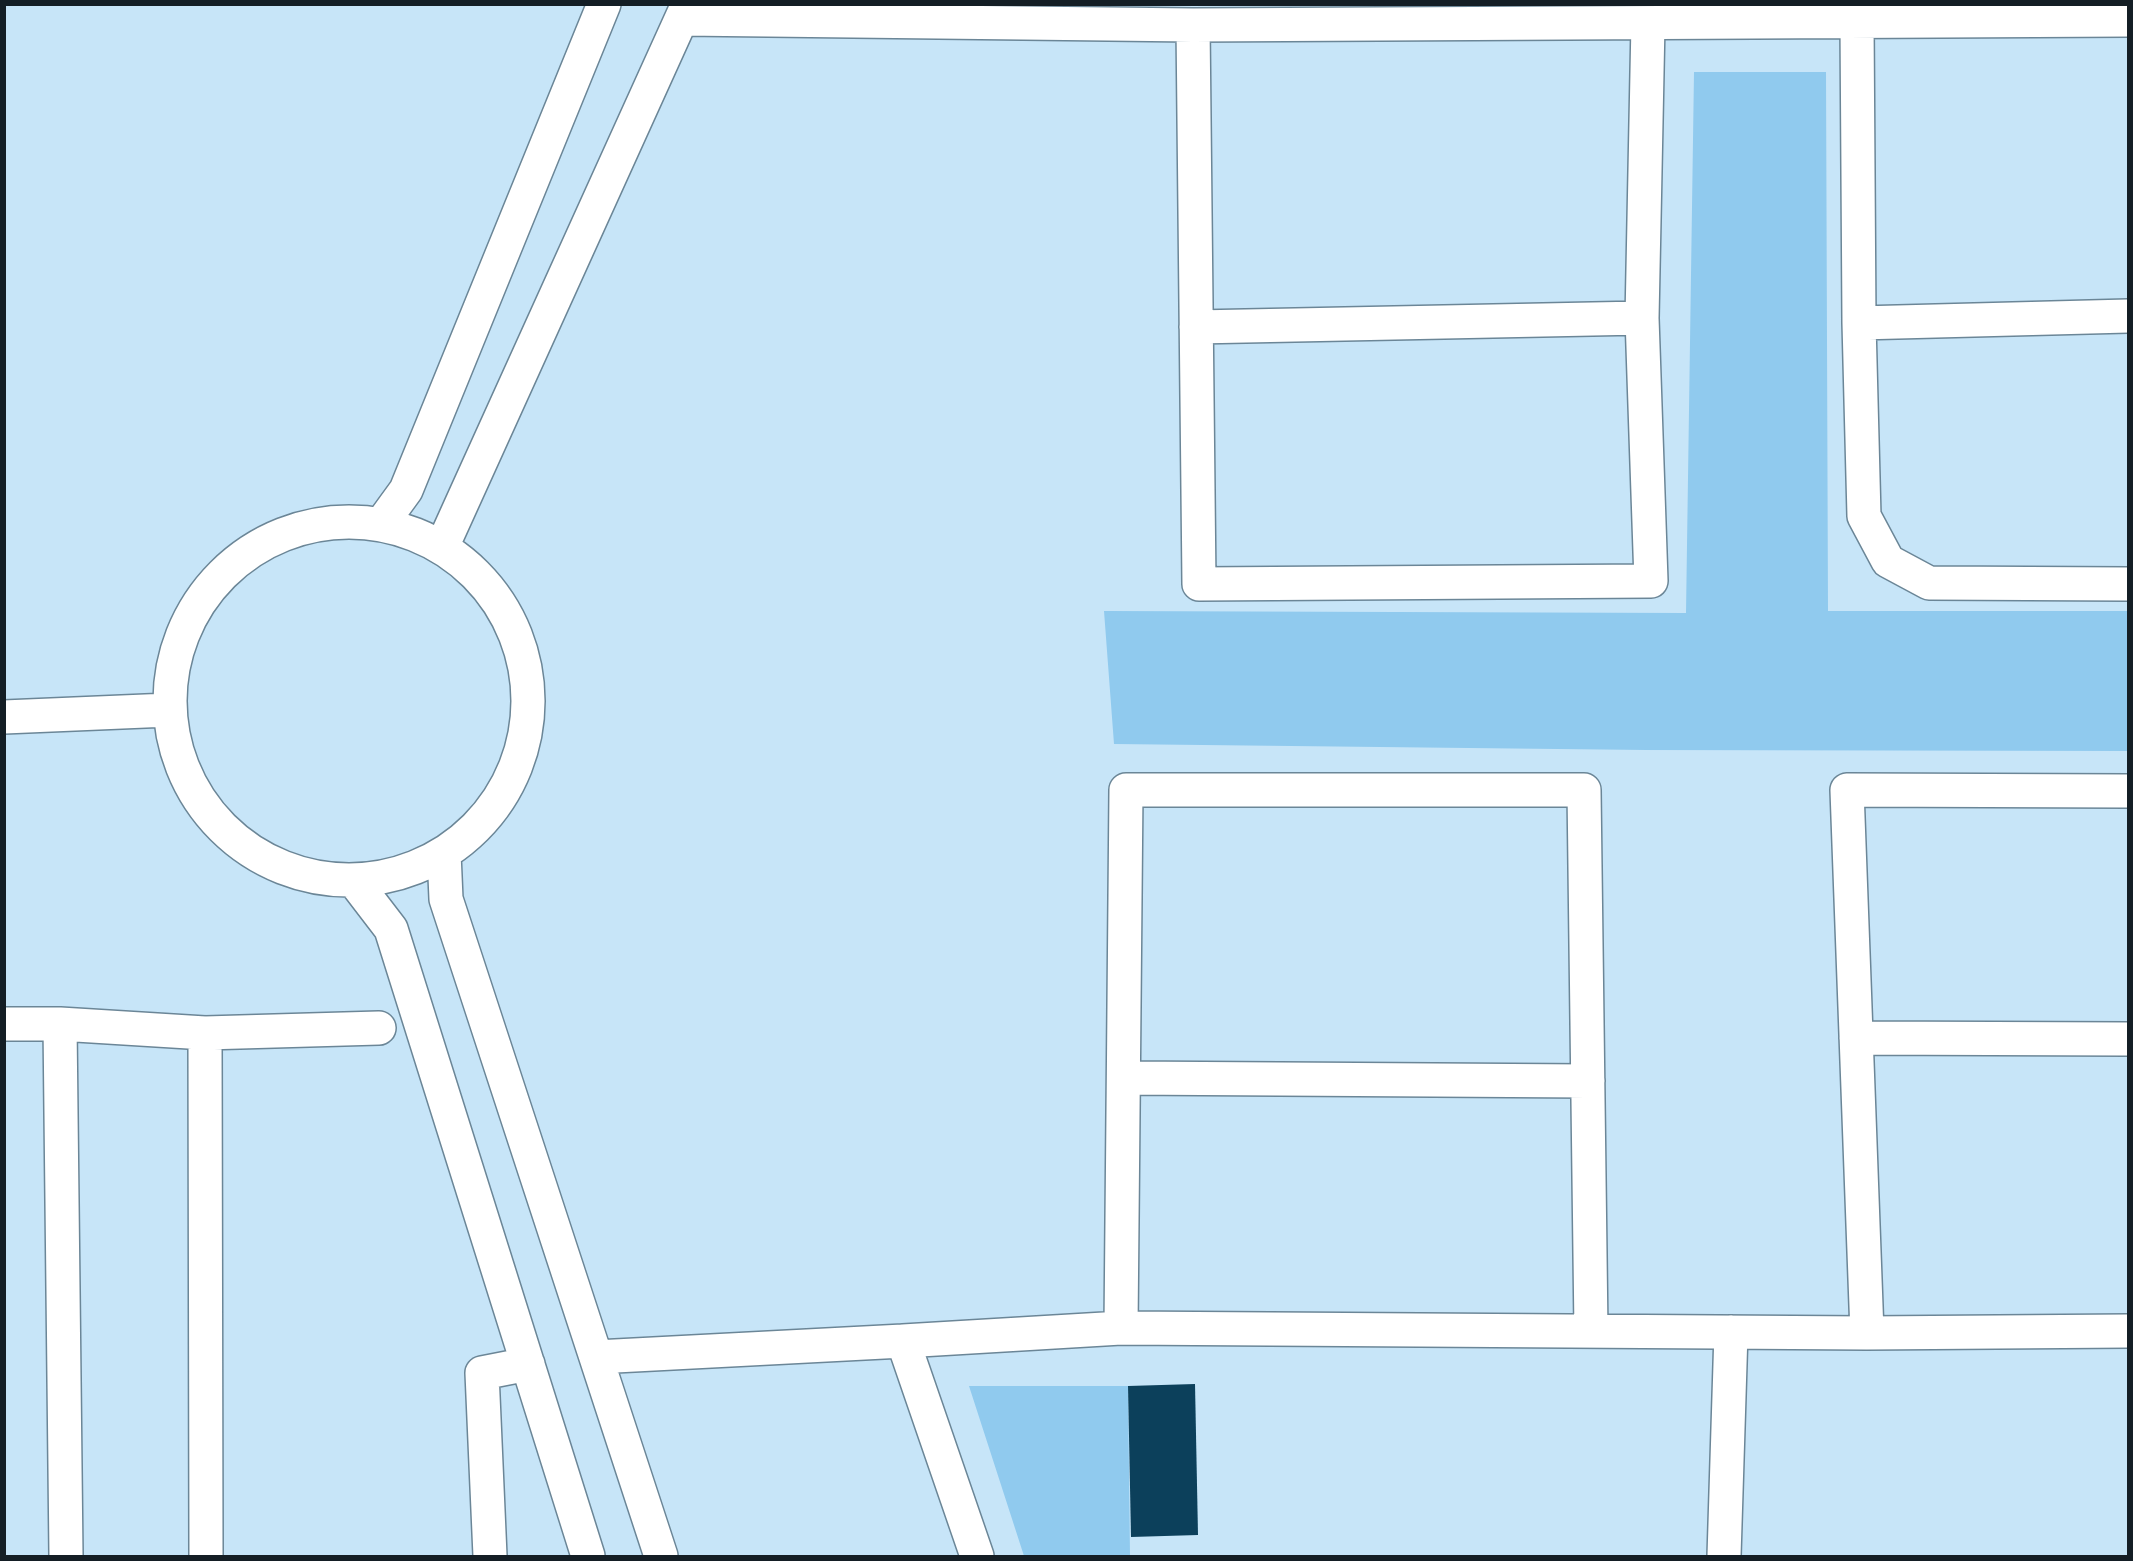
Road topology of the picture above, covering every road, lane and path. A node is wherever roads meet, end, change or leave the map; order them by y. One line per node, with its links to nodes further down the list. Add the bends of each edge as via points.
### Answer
1 (604, 4): 13 (street, via 406,490)
2 (686, 12): 8 (street); 14 (street)
3 (1773, 13): 6 (street); 7 (street)
4 (1488, 14): 7 (street); 8 (street)
5 (2128, 20): 6 (street)
6 (1857, 22): 11 (street)
7 (1648, 23): 10 (street)
8 (1193, 25): 12 (street)
9 (2128, 316): 11 (street)
10 (1642, 318): 12 (street); 12 (street, via 1651,582 1199,584)
11 (1859, 323): 15 (street, via 1864,516 1888,561 1929,583)
12 (1196, 327)
13 (382, 523): 14 (street, via 393,523); 16 (street, via 342,521 295,530 252,550 216,580 189,619 173,663)
14 (442, 547): 19 (street, via 487,584 517,633 530,689 524,747 501,800 462,843)
15 (2128, 584)
16 (169, 710): 17 (street); 20 (street, via 180,765 207,814 249,852 300,876)
17 (4, 717)
18 (2128, 791): 25 (street, via 1847,790)
19 (444, 853): 20 (street, via 411,871); 35 (street, via 446,898)
20 (355, 882): 36 (street, via 391,929)
21 (4, 1024): 22 (street)
22 (60, 1024): 24 (street); 37 (street)
23 (379, 1028): 24 (street)
24 (205, 1033): 38 (street)
25 (1856, 1038): 26 (street); 33 (street)
26 (2128, 1039)
27 (1125, 1078): 28 (street); 28 (street, via 1126,790 1584,790); 29 (street)
28 (1588, 1081): 30 (street)
29 (1121, 1328): 30 (street); 34 (street)
30 (1591, 1331): 32 (street)
31 (2128, 1331): 33 (street)
32 (1731, 1332): 33 (street); 43 (street)
33 (1867, 1334)
34 (903, 1341): 35 (street); 42 (street)
35 (596, 1357): 41 (street)
36 (528, 1364): 39 (street, via 482,1373); 40 (street)
37 (66, 1557)
38 (206, 1557)
39 (490, 1557)
40 (588, 1557)
41 (661, 1557)
42 (977, 1557)
43 (1724, 1557)

